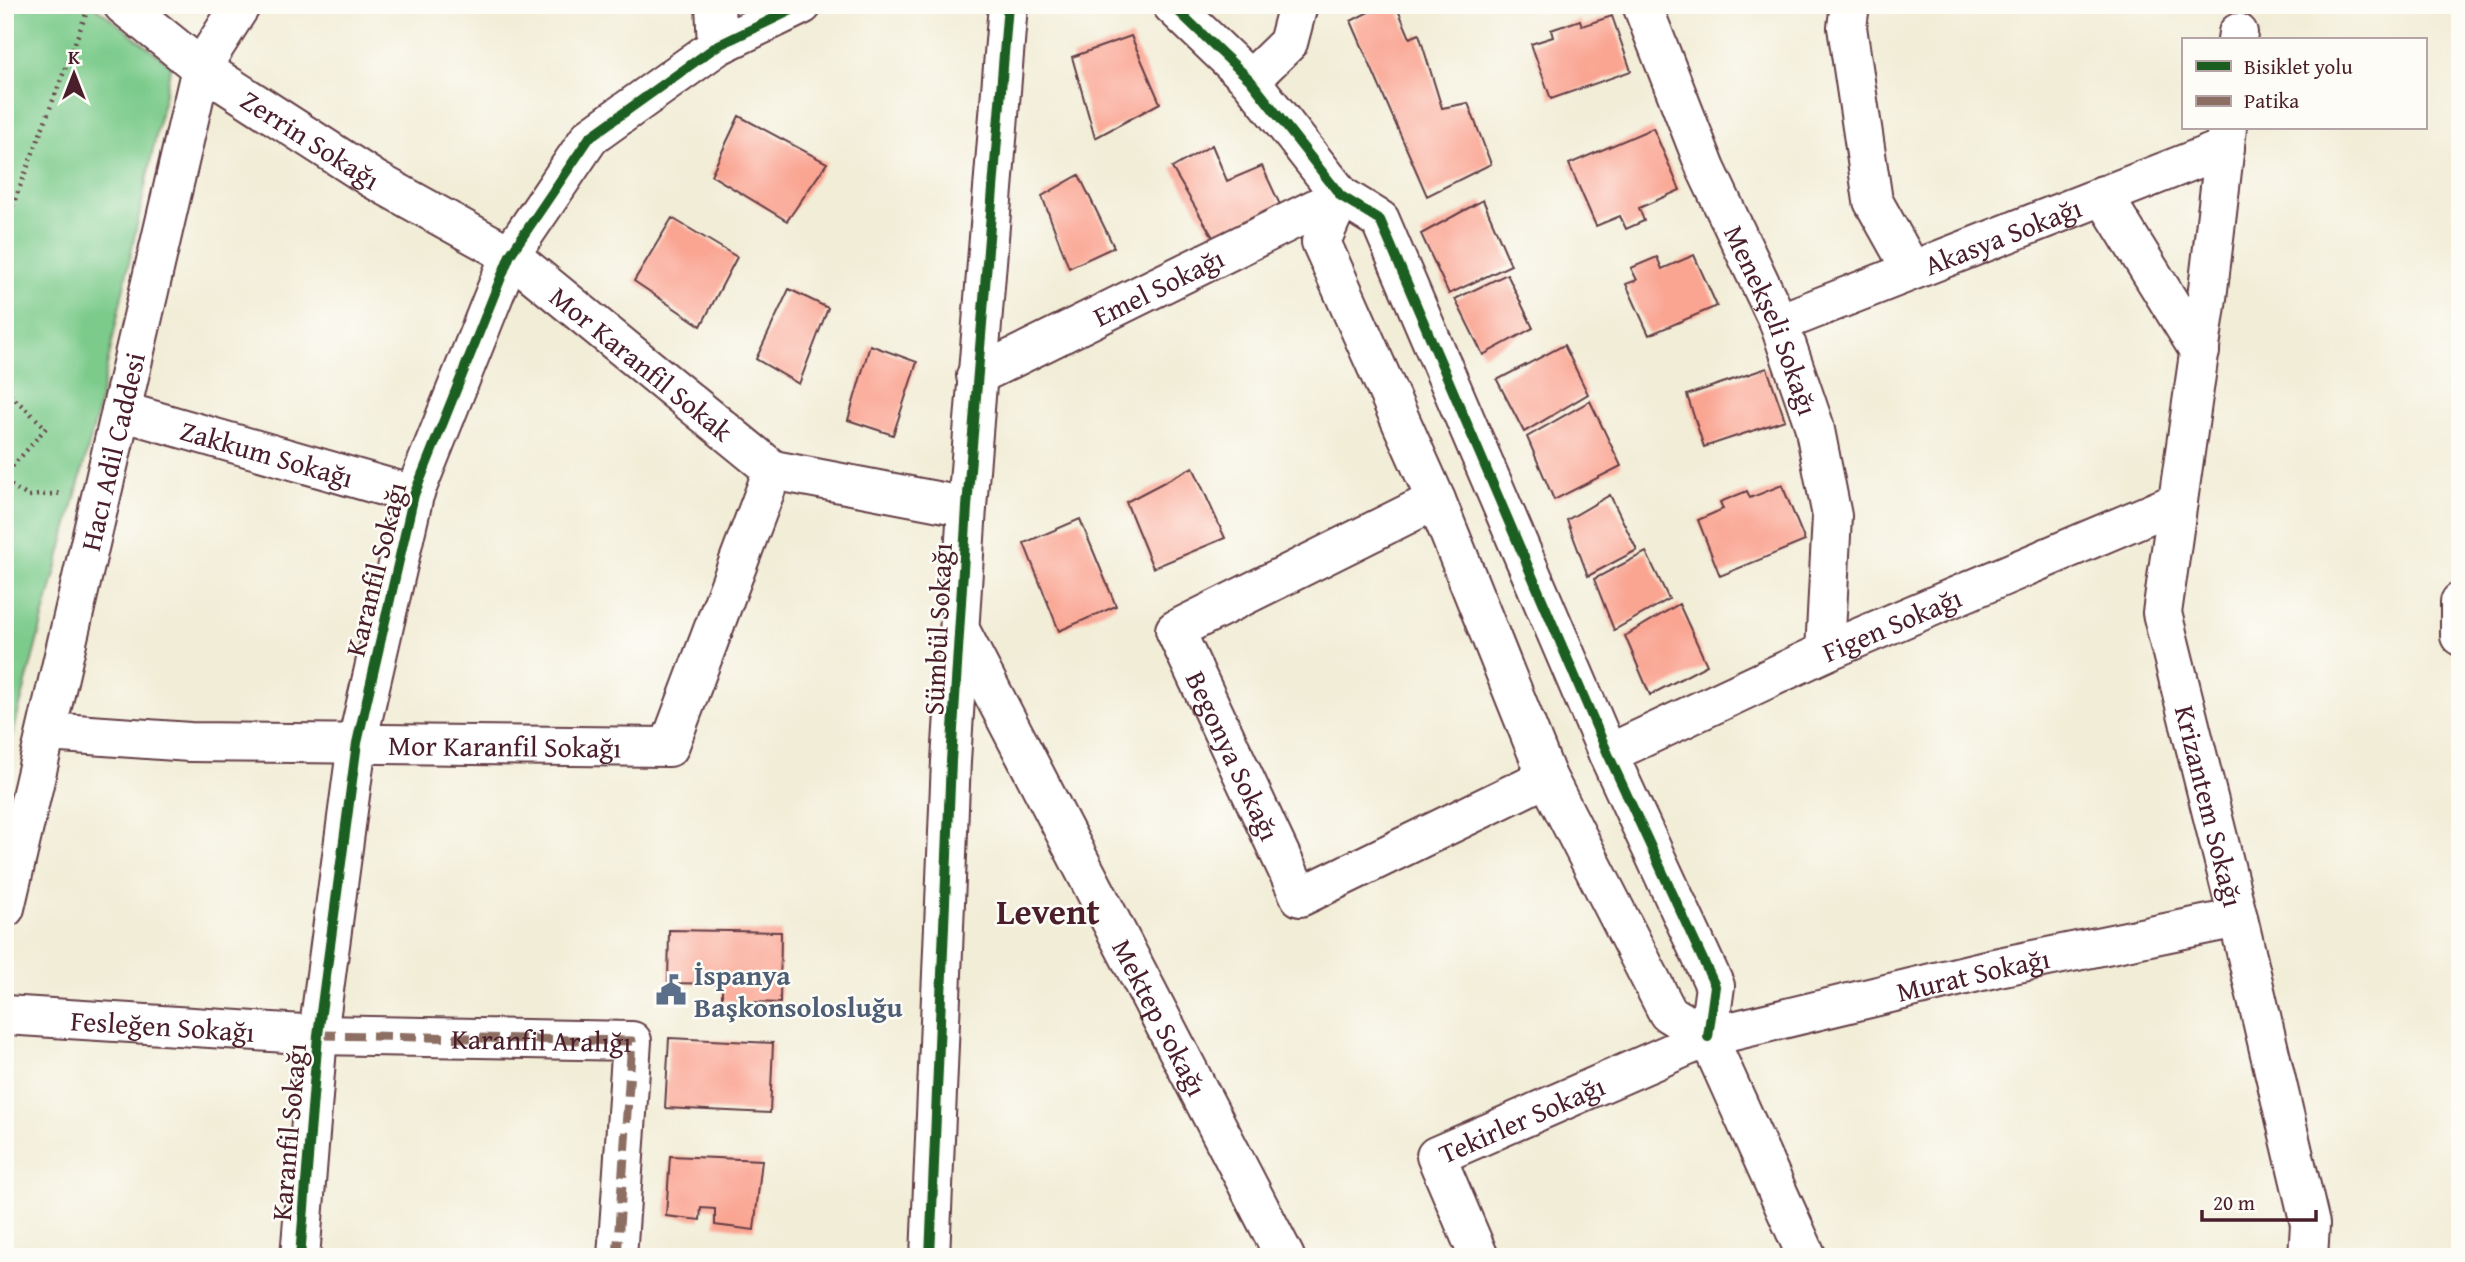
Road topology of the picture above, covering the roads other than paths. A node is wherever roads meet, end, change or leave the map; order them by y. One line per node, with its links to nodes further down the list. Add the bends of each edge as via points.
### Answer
1 (123, 5): 11 (street, Zerrin Sokağı)
2 (241, 5): 11 (street, Hacı Adil Caddesi)
3 (715, 5): 10 (street)
4 (802, 5): 10 (street, Karanfil Sokağı)
5 (1008, 5): 20 (street, Sümbül Sokağı)
6 (1172, 5): 12 (street)
7 (1298, 5): 12 (street, via 1288,43)
8 (1642, 5): 18 (street, Menekşeli Sokağı, via 1706,169)
9 (1850, 5): 17 (street, via 1847,27 1873,201)
10 (717, 46): 16 (street, Karanfil Sokağı, via 590,136)
11 (201, 68): 16 (street, Zerrin Sokağı, via 373,179); 21 (street, Hacı Adil Caddesi)
12 (1250, 80): 15 (street)
13 (2226, 138): 14 (street, Akasya Sokağı); 19 (street, Krizantem Sokağı)
14 (2103, 195): 17 (street, Akasya Sokağı); 19 (street)
15 (1341, 196): 20 (street, Emel Sokağı); 24 (street, via 1321,242); 33 (street, via 1380,220)
16 (510, 255): 22 (street, Mor Karanfil Sokak); 23 (street, Karanfil Sokağı)
17 (1911, 269): 18 (street, Akasya Sokağı)
18 (1779, 323): 30 (street, Menekşeli Sokağı, via 1814,425 1832,516)
19 (2200, 352): 25 (street, Krizantem Sokağı)
20 (976, 376): 26 (street, Sümbül Sokağı)
21 (121, 411): 23 (street, Zakkum Sokağı); 31 (street, Hacı Adil Caddesi)
22 (773, 470): 26 (street, Sümbül Sokağı); 32 (street, Mor Karanfil Sokağı, via 669,747)
23 (414, 495): 32 (street, Karanfil Sokağı)
24 (1436, 500): 34 (street); 34 (street, Begonya Sokağı, via 1175,630 1300,897)
25 (2178, 502): 30 (street, Figen Sokağı); 36 (street, Krizantem Sokağı, via 2162,613)
26 (967, 507): 28 (street, Sümbül Sokağı)
27 (2460, 602): 29 (street)
28 (960, 628): 42 (street, Sümbül Sokağı); 43 (street, Mektep Sokağı)
29 (2460, 636)
30 (1825, 652): 33 (street, Figen Sokağı)
31 (47, 732): 32 (street, Mor Karanfil Sokağı, via 190,741); 35 (street, Hacı Adil Caddesi)
32 (356, 743): 38 (street, Karanfil Sokağı)
33 (1608, 754): 39 (street, via 1715,986)
34 (1547, 777): 39 (street, via 1668,1013)
35 (5, 908)
36 (2238, 918): 39 (street, Murat Sokağı, via 1994,968); 46 (street, Krizantem Sokağı, via 2309,1224)
37 (5, 1015): 38 (street, Fesleğen Sokağı)
38 (318, 1035): 40 (street, Karanfil Sokağı); 41 (street, Karanfil Aralığı, via 632,1041)
39 (1708, 1037): 44 (street, Tekirler Sokağı, via 1436,1156); 45 (street)
40 (300, 1257)
41 (617, 1257)
42 (930, 1257)
43 (1285, 1257)
44 (1479, 1257)
45 (1807, 1257)
46 (2308, 1257)

